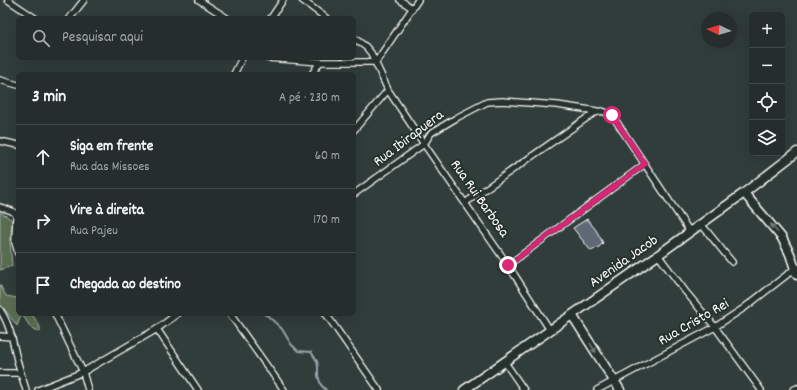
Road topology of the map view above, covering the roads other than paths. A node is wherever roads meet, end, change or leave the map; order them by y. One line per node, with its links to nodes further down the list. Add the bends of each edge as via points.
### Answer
1 (8, 0): 9 (street)
2 (84, 0): 10 (street)
3 (199, 0): 11 (street)
4 (284, 0): 12 (street)
5 (302, 0): 13 (street)
6 (400, 0): 8 (street)
7 (418, 0): 8 (street)
8 (412, 8): 18 (street)
9 (32, 16)
10 (72, 16)
11 (224, 16)
12 (272, 16)
13 (323, 16)
14 (356, 40): 18 (street, Rua Rui Barbosa, via 369,50)
15 (241, 60): 19 (street)
16 (294, 60): 17 (street)
17 (320, 62): 18 (street); 20 (street)
18 (376, 62): 23 (street, Rua Rui Barbosa)
19 (235, 72)
20 (313, 72)
21 (0, 80): 22 (street)
22 (16, 84)
23 (388, 90): 25 (street); 27 (street, Rua Rui Barbosa)
24 (598, 112): 27 (street, Rua Ibirapuera, via 502,100 487,102 431,133); 30 (street, Rua Ibirapuera, via 612,115); 33 (street)
25 (356, 128)
26 (0, 141): 28 (street)
27 (424, 144): 31 (street, Rua Ibirapuera); 33 (street, Rua Rui Barbosa)
28 (16, 145)
29 (797, 152): 32 (main road, Avenida Jacob)
30 (645, 164): 38 (street); 42 (street)
31 (356, 193)
32 (744, 193): 37 (main road, Avenida Jacob); 43 (main road, one-way to 32, via 782,238)
33 (465, 203): 42 (street, Rua Rui Barbosa)
34 (0, 207): 35 (street)
35 (16, 214)
36 (16, 218): 39 (street)
37 (701, 224): 38 (main road, Avenida Jacob); 41 (street)
38 (690, 232): 40 (main road, Avenida Jacob)
39 (16, 246)
40 (658, 255): 45 (main road, Avenida Jacob); 50 (street)
41 (732, 262)
42 (508, 265): 52 (street, Rua Rui Barbosa)
43 (796, 270): 50 (street, Rua Cristo Rei)
44 (0, 310): 54 (street)
45 (572, 315): 52 (main road, Avenida Jacob); 59 (main road, one-way to 59)
46 (56, 316): 56 (street)
47 (174, 316): 51 (street)
48 (231, 316): 65 (street)
49 (327, 316): 66 (street)
50 (714, 327): 59 (street, Rua Cristo Rei); 71 (street)
51 (157, 329): 56 (street); 64 (street)
52 (550, 330): 55 (main road, Avenida Jacob)
53 (0, 336): 54 (street)
54 (12, 337): 58 (street)
55 (504, 361): 67 (main road, Avenida Jacob); 68 (street)
56 (83, 372): 62 (street); 63 (street)
57 (0, 373): 58 (street)
58 (21, 374): 61 (street)
59 (614, 381): 69 (street, Rua Cristo Rei); 70 (main road)
60 (797, 388): 72 (street)
61 (26, 390)
62 (38, 390)
63 (88, 390)
64 (198, 390)
65 (284, 390)
66 (379, 390)
67 (464, 390)
68 (524, 390)
69 (597, 390)
70 (620, 390)
71 (761, 390)
72 (793, 390)

